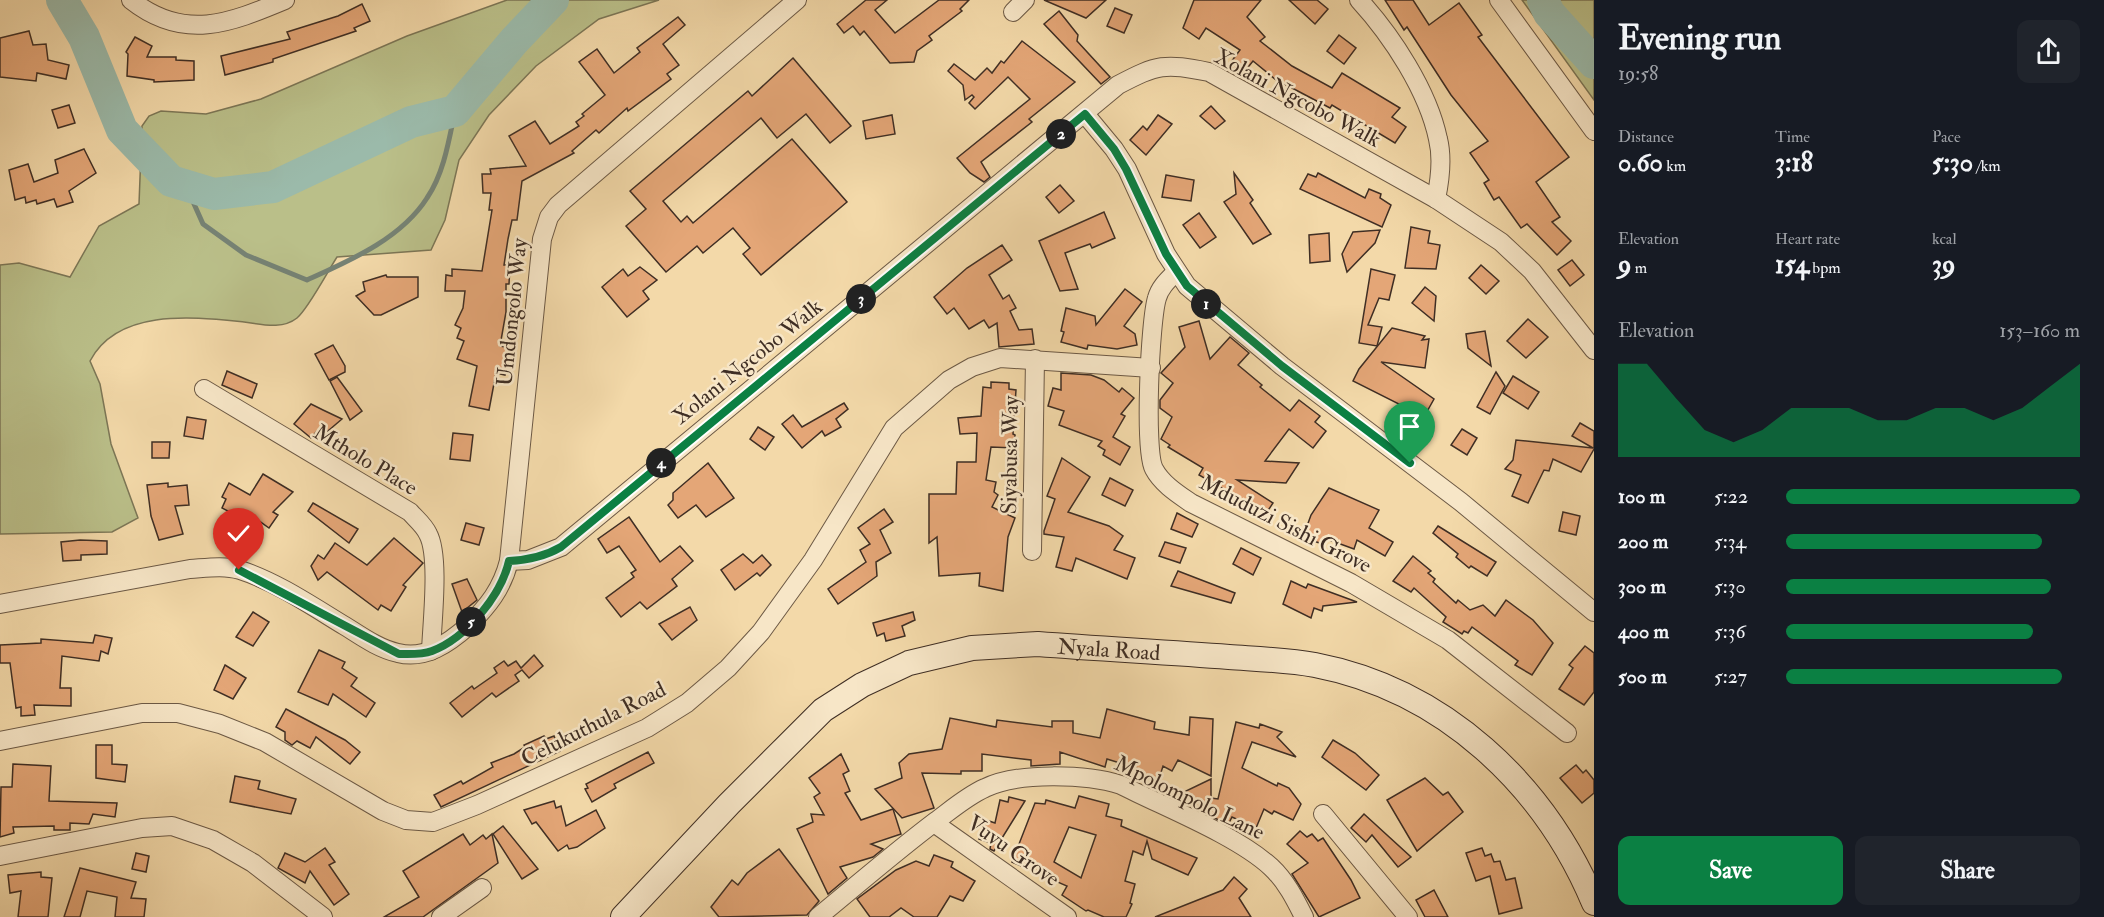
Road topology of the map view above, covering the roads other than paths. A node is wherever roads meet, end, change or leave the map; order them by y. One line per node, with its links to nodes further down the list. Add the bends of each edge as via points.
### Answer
1 (131, 0): 2 (street, via 170,23 202,27 240,19)
2 (285, 0)
3 (797, 0): 15 (street, Umdongolo Way, via 558,205 549,217 542,239)
4 (1359, 0): 8 (street, via 1404,62 1432,117 1441,166)
5 (1499, 0): 7 (street)
6 (1085, 114): 8 (street, Xolani Ngcobo Walk, via 1118,85 1151,68 1176,66 1209,72); 9 (street, via 1126,169); 15 (street, Xolani Ngcobo Walk, via 561,547 547,555)
7 (1594, 131)
8 (1436, 199): 10 (street, Xolani Ngcobo Walk, via 1518,256)
9 (1176, 272): 12 (street, Mduduzi Sishi Grove, via 1156,300); 17 (street, via 1187,286 1274,359 1461,502)
10 (1594, 350)
11 (1035, 359): 12 (street, Celukuthula Road); 14 (street, Siyabusa Way); 20 (street, Celukuthula Road, via 1000,358 972,367 906,416 885,440 813,560 761,632 728,668 687,703 606,749 433,822 406,820 383,811 265,742 178,713 142,713)
12 (1152, 368): 19 (street, Mduduzi Sishi Grove, via 1149,446 1153,468 1168,486 1191,503 1351,584 1448,640)
13 (204, 389): 18 (street, Mtholo Place, via 410,512 421,523 434,556)
14 (1032, 551)
15 (509, 561): 18 (street, via 488,607)
16 (0, 604): 18 (street, via 217,567 239,570 267,583 399,654)
17 (1594, 612)
18 (432, 651)
19 (1567, 734)
20 (0, 741)
21 (1323, 814): 32 (street)
22 (934, 823): 29 (street, Mpolompolo Lane); 30 (street, Vuvu Grove); 31 (street, Mpolompolo Lane, via 984,788 1001,782 1072,775 1100,778 1121,785 1248,851 1283,880)
23 (0, 856): 26 (street, via 142,828 172,826 213,840 252,863)
24 (482, 888): 27 (street)
25 (1594, 903): 28 (street, Nyala Road, via 1561,837 1497,759 1438,713 1374,682 1294,662 1000,644 945,652 909,663 862,685 823,710)
26 (324, 917)
27 (441, 917)
28 (623, 917)
29 (818, 917)
30 (1067, 917)
31 (1304, 917)
32 (1408, 917)

